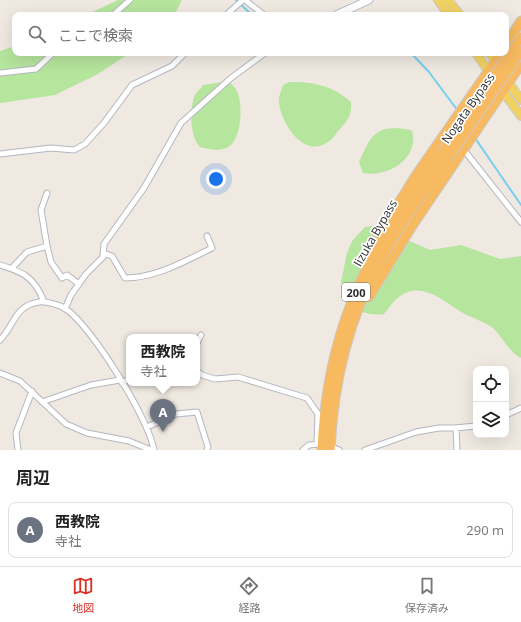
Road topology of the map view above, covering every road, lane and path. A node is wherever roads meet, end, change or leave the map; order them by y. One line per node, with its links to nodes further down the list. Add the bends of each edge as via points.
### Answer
1 (130, 0): 6 (street)
2 (244, 0): 7 (street); 8 (street)
3 (369, 0): 9 (street)
4 (438, 0): 10 (main road)
5 (448, 0): 11 (main road)
6 (116, 12)
7 (230, 12)
8 (260, 12)
9 (343, 12)
10 (446, 12)
11 (458, 12)
12 (521, 20): 14 (highway)
13 (521, 37): 23 (highway, Nogata Bypass / 200, bridge)
14 (509, 40)
15 (521, 51): 34 (highway, Nogata Bypass / 200, bridge)
16 (50, 56): 27 (street, via 36,69)
17 (182, 56): 33 (street, via 172,66 132,85 104,123 85,144 74,150 51,148)
18 (261, 56): 39 (street, via 231,78 181,123 144,188 104,244)
19 (478, 56): 26 (main road)
20 (491, 56): 24 (main road)
21 (499, 56): 24 (highway)
22 (509, 56): 34 (highway, Nogata Bypass / 200, bridge)
23 (509, 56)
24 (496, 62): 26 (highway); 28 (main road)
25 (521, 64): 28 (highway)
26 (488, 71): 29 (main road); 43 (highway, via 392,212 361,270)
27 (0, 72)
28 (509, 83): 29 (highway); 30 (main road)
29 (503, 92): 31 (main road); 32 (highway)
30 (521, 100)
31 (521, 116)
32 (464, 150): 36 (street); 46 (highway, via 412,226)
33 (0, 154)
34 (444, 156): 43 (highway, Iizuka Bypass / 200, via 392,223); 46 (highway, 200, via 378,265)
35 (47, 193): 38 (street, via 41,210)
36 (521, 222)
37 (207, 236): 39 (street, via 212,248 169,269 132,278 125,278 112,256)
38 (46, 246): 41 (street, via 27,252); 42 (street, via 51,262 62,278 68,275)
39 (103, 253): 42 (street, via 103,257)
40 (0, 265): 41 (street)
41 (12, 268): 44 (street, via 34,282)
42 (79, 284): 45 (street)
43 (353, 299): 59 (highway, Iizuka Bypass / 200, via 336,354 328,398)
44 (44, 302): 45 (street); 47 (street, via 23,307)
45 (65, 308): 51 (street, via 97,344)
46 (357, 317): 59 (highway, 200, via 339,375 333,415)
47 (0, 340)
48 (0, 373): 52 (street, via 20,381)
49 (200, 374): 59 (street, via 215,379 238,377 307,398 318,414)
50 (126, 380): 51 (street)
51 (121, 381): 53 (street, via 91,385); 57 (street)
52 (32, 391): 53 (street); 60 (street, via 16,433)
53 (42, 402): 61 (street, via 66,424 87,433 129,441)
54 (521, 408): 55 (street)
55 (509, 414)
56 (473, 426): 58 (street)
57 (147, 427): 62 (street); 63 (street, via 176,414 197,412)
58 (456, 428): 66 (street, via 416,432); 67 (street)
59 (324, 447): 64 (street, via 309,445); 65 (street)
60 (18, 450)
61 (151, 450)
62 (154, 450)
63 (207, 450)
64 (304, 450)
65 (339, 450)
66 (365, 450)
67 (456, 450)

